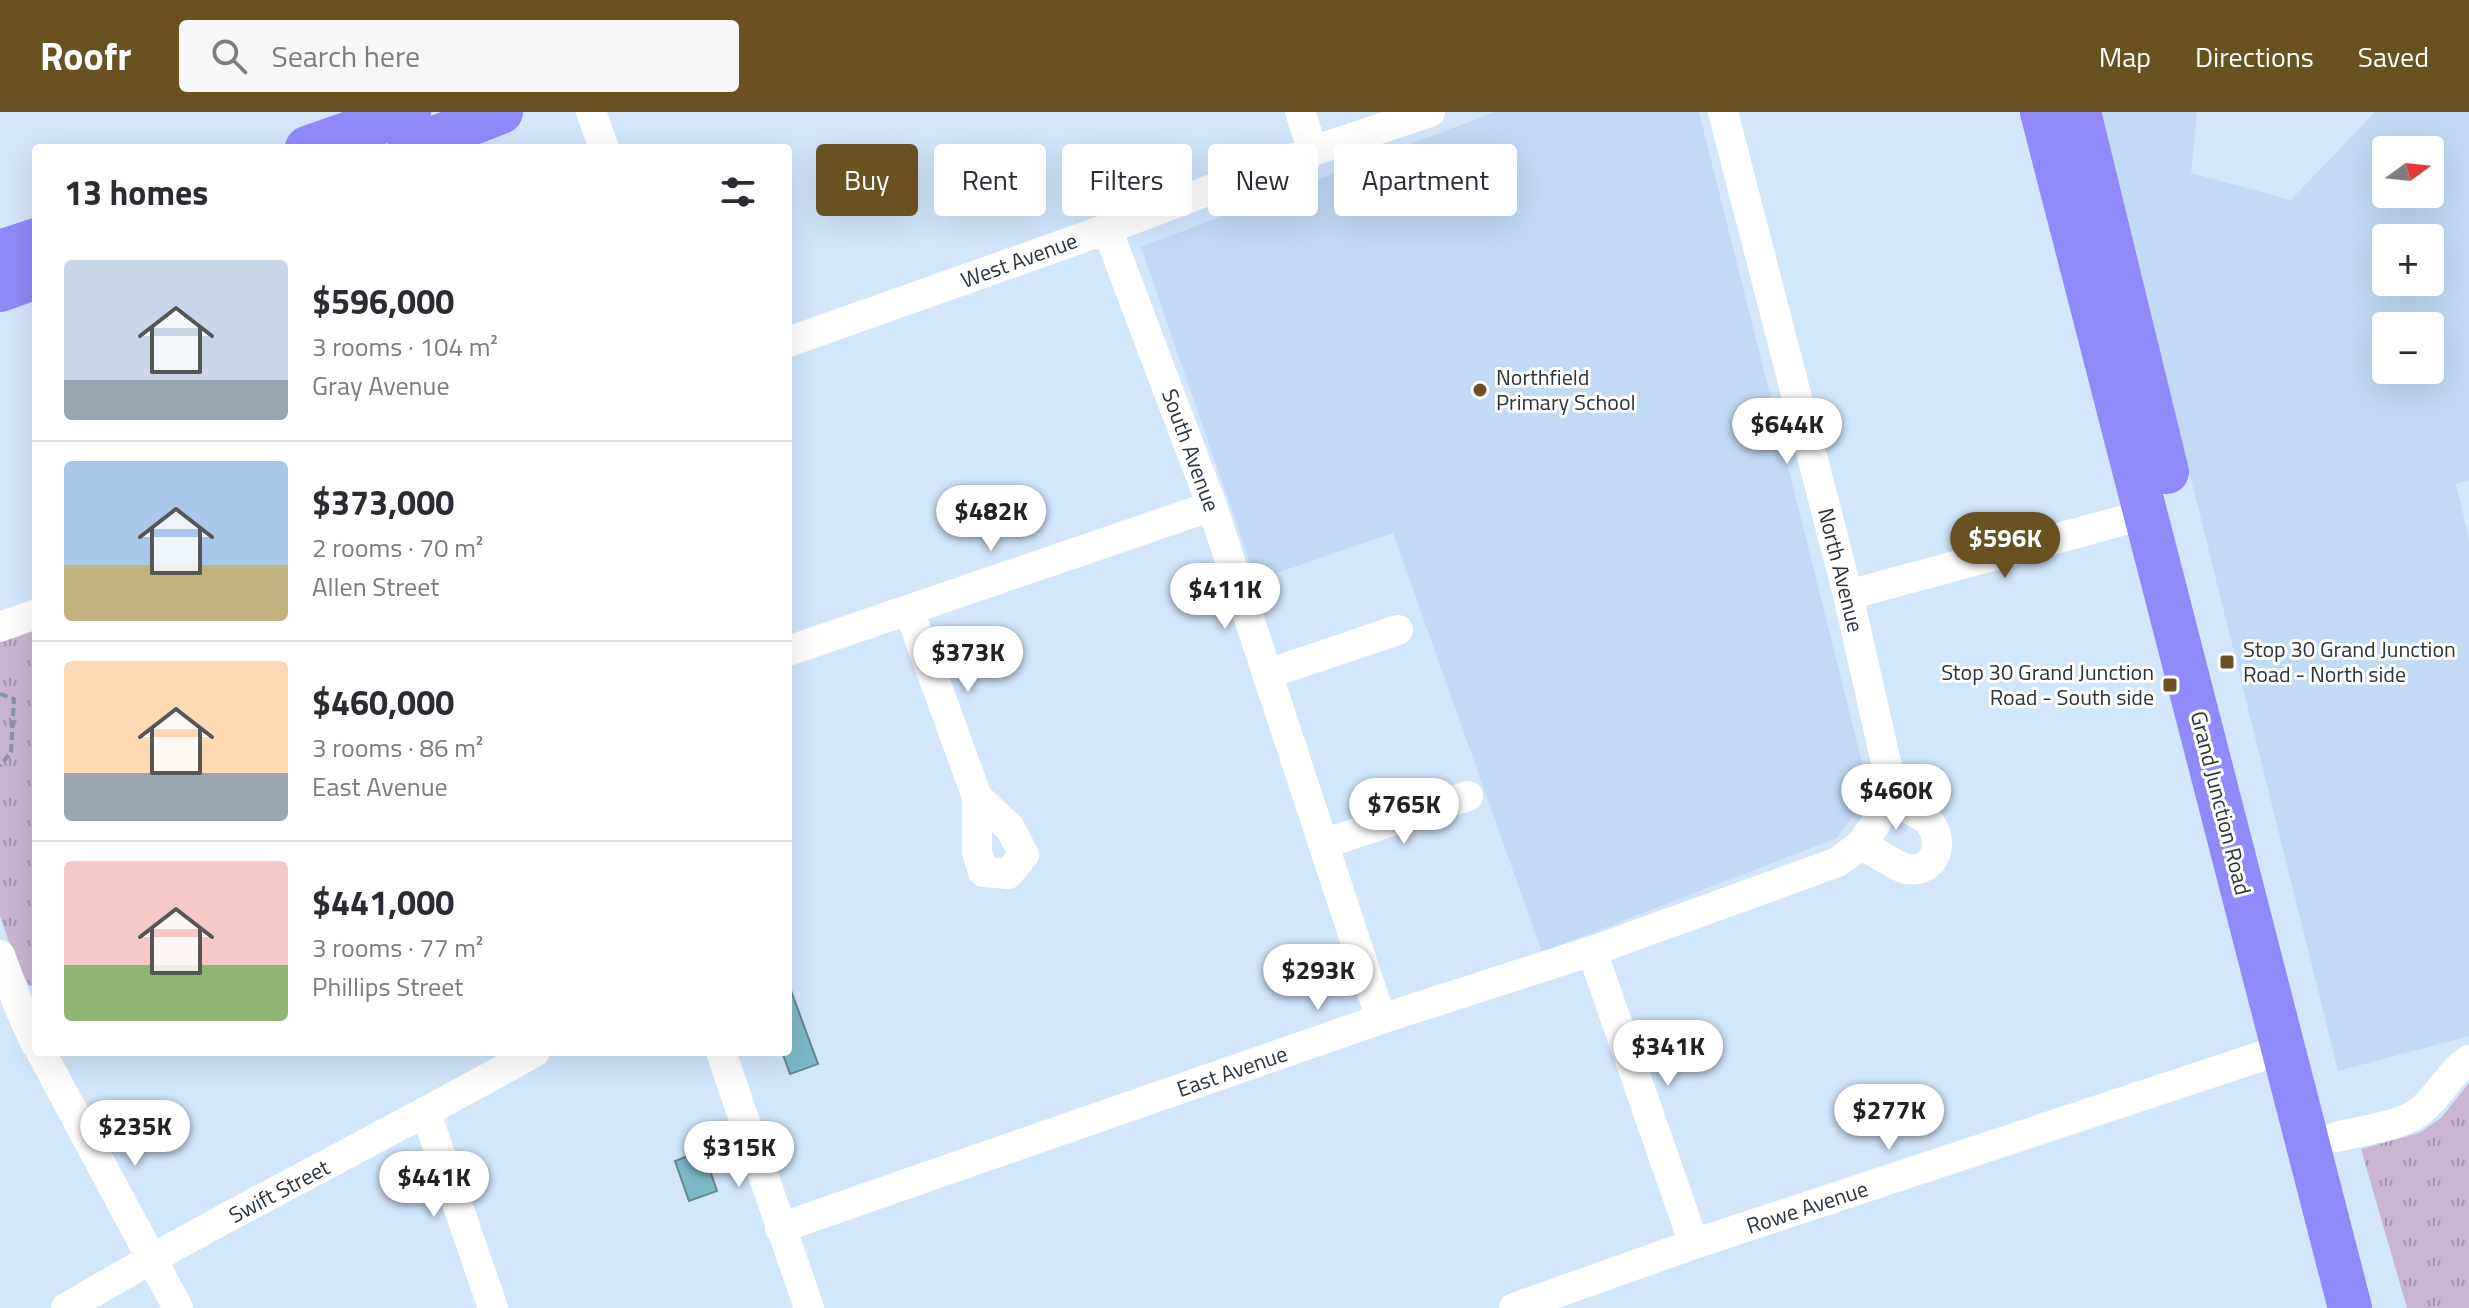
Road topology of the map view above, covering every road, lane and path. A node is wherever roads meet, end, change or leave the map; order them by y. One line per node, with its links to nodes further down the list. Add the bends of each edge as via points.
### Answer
1 (501, 112): 8 (highway)
2 (591, 112): 10 (street)
3 (1300, 112): 11 (street)
4 (1430, 112): 12 (street, West Avenue)
5 (1723, 112): 22 (street, North Avenue)
6 (2042, 112): 21 (highway, Grand Junction Road)
7 (2079, 112): 21 (highway, Grand Junction Road)
8 (407, 127): 9 (highway)
9 (326, 144)
10 (603, 144)
11 (1311, 144)
12 (1318, 149)
13 (1208, 191): 14 (street, West Avenue)
14 (1107, 229): 19 (street, West Avenue); 20 (street, South Avenue)
15 (32, 241): 16 (highway)
16 (0, 252)
17 (32, 278): 18 (highway)
18 (0, 290)
19 (792, 341)
20 (1212, 506): 23 (street); 28 (street, South Avenue)
21 (2161, 510): 22 (street); 35 (highway, Grand Junction Road)
22 (1848, 595): 33 (street, North Avenue, via 1890,780)
23 (909, 610): 27 (street); 32 (street)
24 (32, 615): 25 (street)
25 (0, 627)
26 (1398, 630): 28 (street)
27 (792, 650)
28 (1267, 674): 34 (street, South Avenue)
29 (0, 694): 30 (path, via 14,699 11,752)
30 (0, 766)
31 (1468, 796): 34 (street)
32 (977, 797)
33 (1873, 821): 33 (street, via 1929,822 1938,843 1935,858 1925,866 1905,869); 36 (street, East Avenue, via 1838,862)
34 (1323, 844): 39 (street, South Avenue)
35 (2254, 873): 41 (highway, Grand Junction Road); 47 (highway, Grand Junction Road)
36 (1592, 951): 39 (street, East Avenue); 49 (street)
37 (0, 955): 38 (street)
38 (27, 1002): 40 (street)
39 (1381, 1019): 48 (street, East Avenue)
40 (32, 1025)
41 (2283, 1049): 47 (highway, Grand Junction Road); 49 (street, Rowe Avenue)
42 (43, 1056): 50 (street)
43 (528, 1056): 46 (street, Swift Street)
44 (722, 1056): 48 (street)
45 (2469, 1060): 47 (street, via 2416,1114)
46 (426, 1113): 50 (street, Swift Street); 53 (street)
47 (2322, 1140): 56 (highway, Grand Junction Road); 57 (highway, Grand Junction Road)
48 (780, 1228): 54 (street)
49 (1694, 1244): 55 (street, Rowe Avenue)
50 (152, 1258): 51 (street, Swift Street); 52 (street)
51 (66, 1308)
52 (178, 1308)
53 (493, 1308)
54 (809, 1308)
55 (1514, 1308)
56 (2350, 1308)
57 (2380, 1308)

